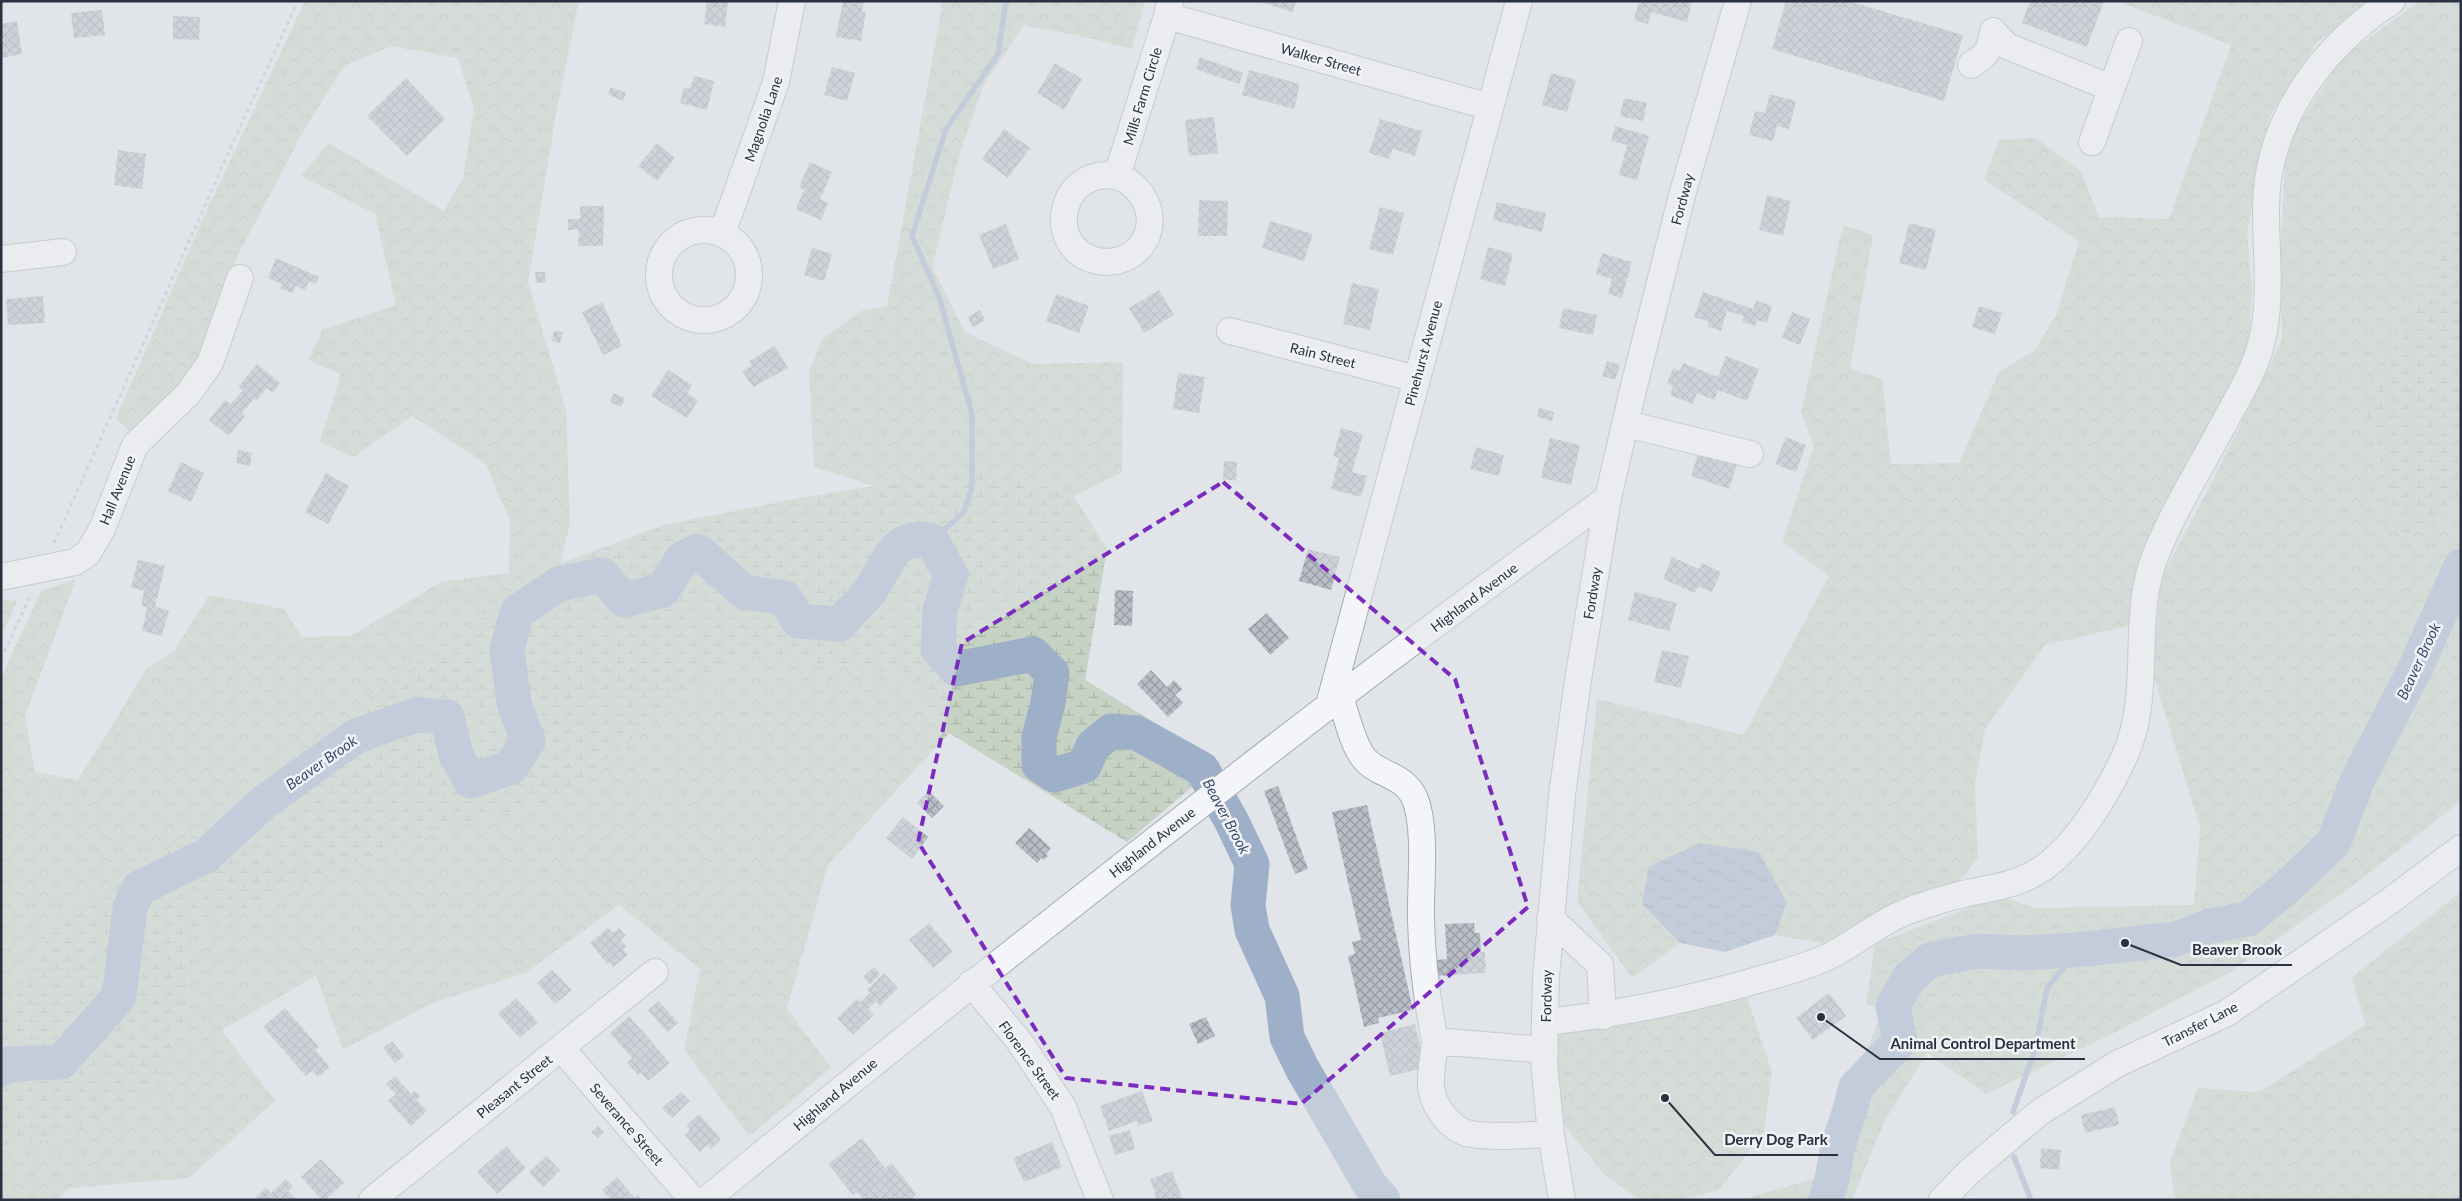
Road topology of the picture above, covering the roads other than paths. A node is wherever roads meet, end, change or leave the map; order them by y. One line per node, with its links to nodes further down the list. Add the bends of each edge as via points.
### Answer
1 (792, 1): 12 (street, Magnolia Lane, via 776,82)
2 (1519, 1): 9 (street, Pinehurst Avenue)
3 (1738, 1): 18 (street, Fordway, via 1681,199)
4 (2392, 1): 27 (street, via 2348,34 2324,59 2298,97 2280,136 2268,186 2268,293 2260,349 2247,381 2157,551 2146,593 2140,692 2133,732 2109,786 2064,849 2055,860 2027,878 1906,912 1811,964 1694,997)
5 (1169, 8): 9 (street, Walker Street); 11 (street, Mills Farm Circle)
6 (2129, 41): 8 (street)
7 (1971, 65): 8 (street, via 1983,58 1990,48 1993,31 2007,46)
8 (2111, 88): 10 (street)
9 (1490, 107): 17 (street, Pinehurst Avenue)
10 (2092, 142)
11 (1118, 176)
12 (722, 234)
13 (63, 252): 14 (street)
14 (1, 259)
15 (240, 278): 21 (street, Hall Avenue, via 210,364 188,394 135,445 102,529 88,552 75,562)
16 (1230, 331): 17 (street, Rain Street)
17 (1416, 379): 22 (street, Pinehurst Avenue)
18 (1626, 424): 19 (street); 20 (street, Fordway)
19 (1750, 454)
20 (1608, 498): 22 (street, Highland Avenue); 24 (street, Fordway, via 1562,795)
21 (1, 577)
22 (1334, 701): 26 (street, Highland Avenue); 29 (street, via 1364,757 1374,767 1396,777 1415,799 1420,831 1420,919 1425,986)
23 (2461, 848): 38 (street, Transfer Lane, via 2227,1013 2117,1064 2040,1112 1969,1172)
24 (1550, 918): 27 (street, via 1600,965); 28 (street, Fordway)
25 (655, 972): 30 (street, Pleasant Street)
26 (971, 983): 35 (street, Highland Avenue); 36 (street, Florence Street, via 1019,1041 1063,1107)
27 (1603, 1016): 28 (street)
28 (1545, 1022): 31 (street, Fordway)
29 (1435, 1041): 31 (street); 32 (street, via 1431,1087 1435,1102 1456,1128 1469,1134)
30 (561, 1048): 33 (street, Pleasant Street); 34 (street, Severance Street)
31 (1545, 1050): 32 (street, Fordway)
32 (1551, 1134): 37 (street, Fordway)
33 (372, 1200)
34 (693, 1200)
35 (706, 1200)
36 (1100, 1200)
37 (1562, 1200)
38 (1942, 1200)

